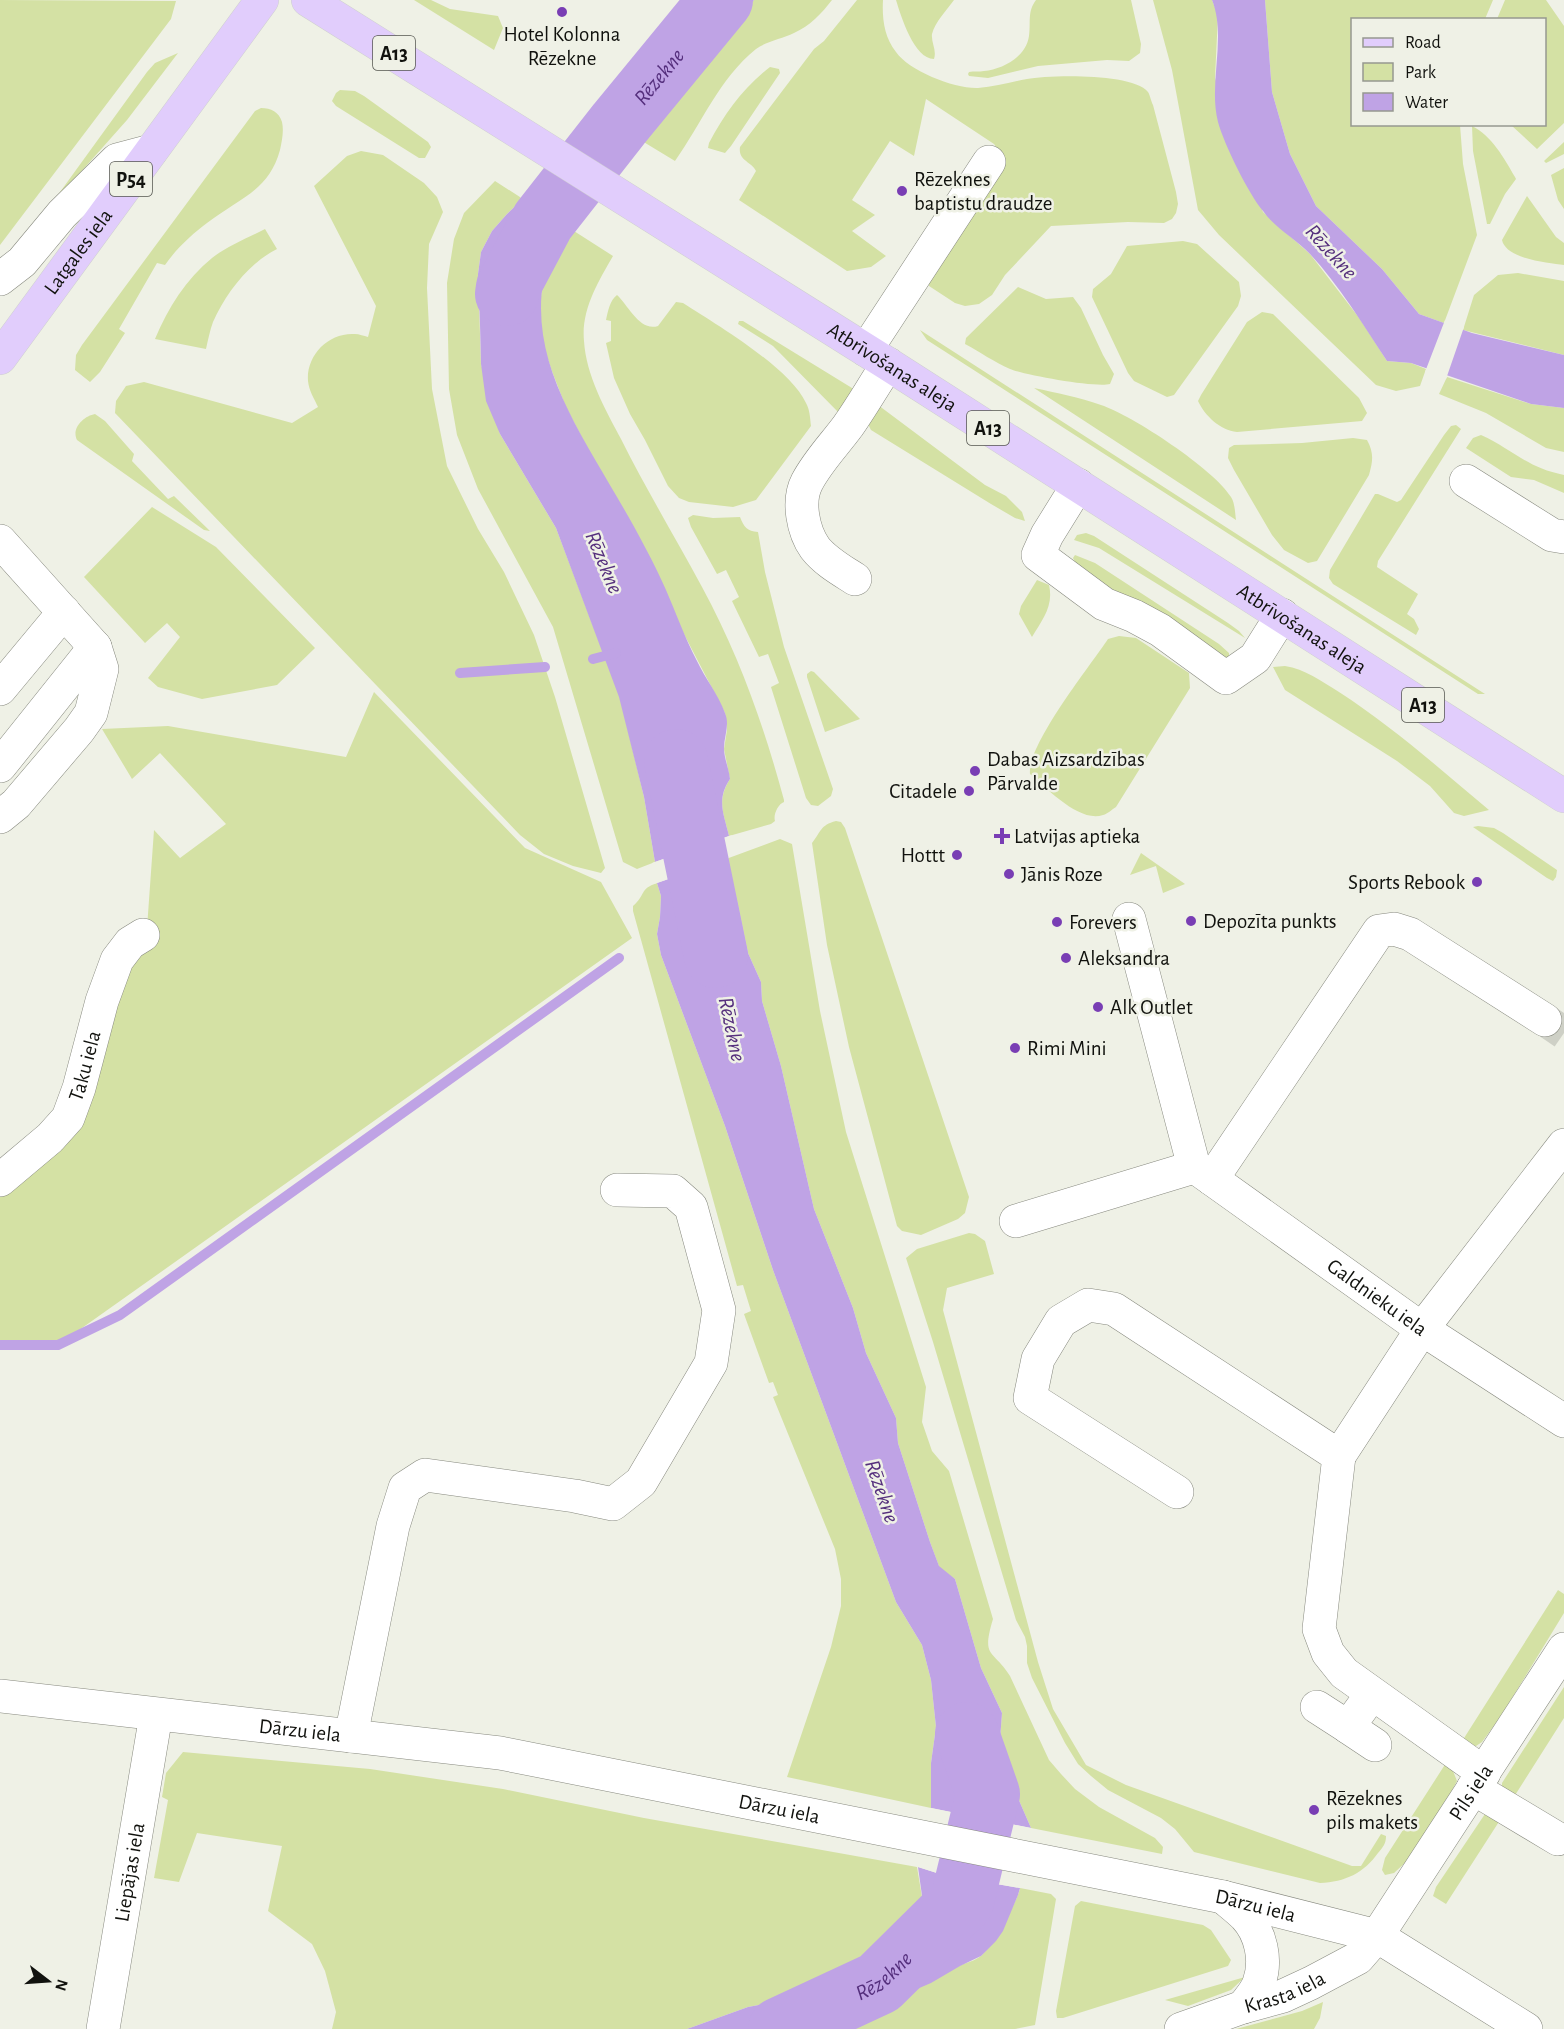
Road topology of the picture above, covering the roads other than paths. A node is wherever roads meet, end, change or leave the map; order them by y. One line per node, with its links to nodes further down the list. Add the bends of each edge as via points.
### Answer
1 (262, 0): 3 (main road, Latgales iela / P54)
2 (309, 0): 6 (main road, Atbrīvošanas aleja / A13)
3 (151, 152): 5 (street, via 117,160 62,214 22,262); 7 (main road, Latgales iela / P54)
4 (989, 162): 6 (street)
5 (0, 279)
6 (877, 357): 9 (main road, Atbrīvošanas aleja / A13); 12 (street, via 847,427 805,485 802,508 815,548)
7 (0, 358)
8 (1466, 481): 10 (street, via 1552,535)
9 (1078, 485): 14 (main road, Atbrīvošanas aleja / A13); 14 (street, via 1038,555 1104,604 1161,630 1226,678 1255,658)
10 (1564, 537)
11 (0, 541): 13 (street)
12 (855, 579)
13 (64, 612): 15 (street); 16 (street)
14 (1282, 615): 18 (main road, Atbrīvošanas aleja / A13)
15 (95, 647): 17 (street); 19 (street, via 102,669 91,712 16,804)
16 (0, 689)
17 (0, 766)
18 (1564, 796)
19 (0, 818)
20 (1129, 919): 24 (street)
21 (143, 935): 25 (street, Taku iela, via 130,943 117,960 68,1118)
22 (1545, 1020): 24 (street, via 1410,934 1394,929 1379,931)
23 (1564, 1145): 28 (street)
24 (1203, 1173): 27 (street); 28 (street, Galdnieku iela)
25 (0, 1180)
26 (617, 1190): 38 (street, via 673,1191 691,1207 719,1310 711,1363 641,1482 613,1504 425,1475 405,1488 393,1526)
27 (1016, 1221)
28 (1422, 1329): 29 (street, Galdnieku iela); 30 (street)
29 (1564, 1420)
30 (1339, 1455): 31 (street, via 1114,1309 1088,1305 1061,1322 1038,1359 1030,1398); 33 (street, via 1319,1629 1328,1653 1344,1673)
31 (1177, 1492)
32 (1564, 1649): 40 (street, Pils iela)
33 (1372, 1694): 37 (street); 40 (street)
34 (0, 1696): 36 (street, Dārzu iela)
35 (1317, 1707): 37 (street)
36 (156, 1715): 38 (street, Dārzu iela); 46 (street, Liepājas iela)
37 (1348, 1727): 39 (street)
38 (351, 1736): 42 (street, Dārzu iela, via 500,1753)
39 (1375, 1745)
40 (1478, 1780): 41 (street); 43 (street, Pils iela)
41 (1558, 1839)
42 (1223, 1897): 43 (street, Dārzu iela); 44 (street, via 1245,1916 1263,1953 1260,1981)
43 (1377, 1936): 44 (street, Krasta iela, via 1358,1958 1333,1973 1282,1996); 47 (street, Dārzu iela)
44 (1243, 2007): 45 (street, Krasta iela)
45 (1191, 2028)
46 (103, 2029)
47 (1526, 2029)

